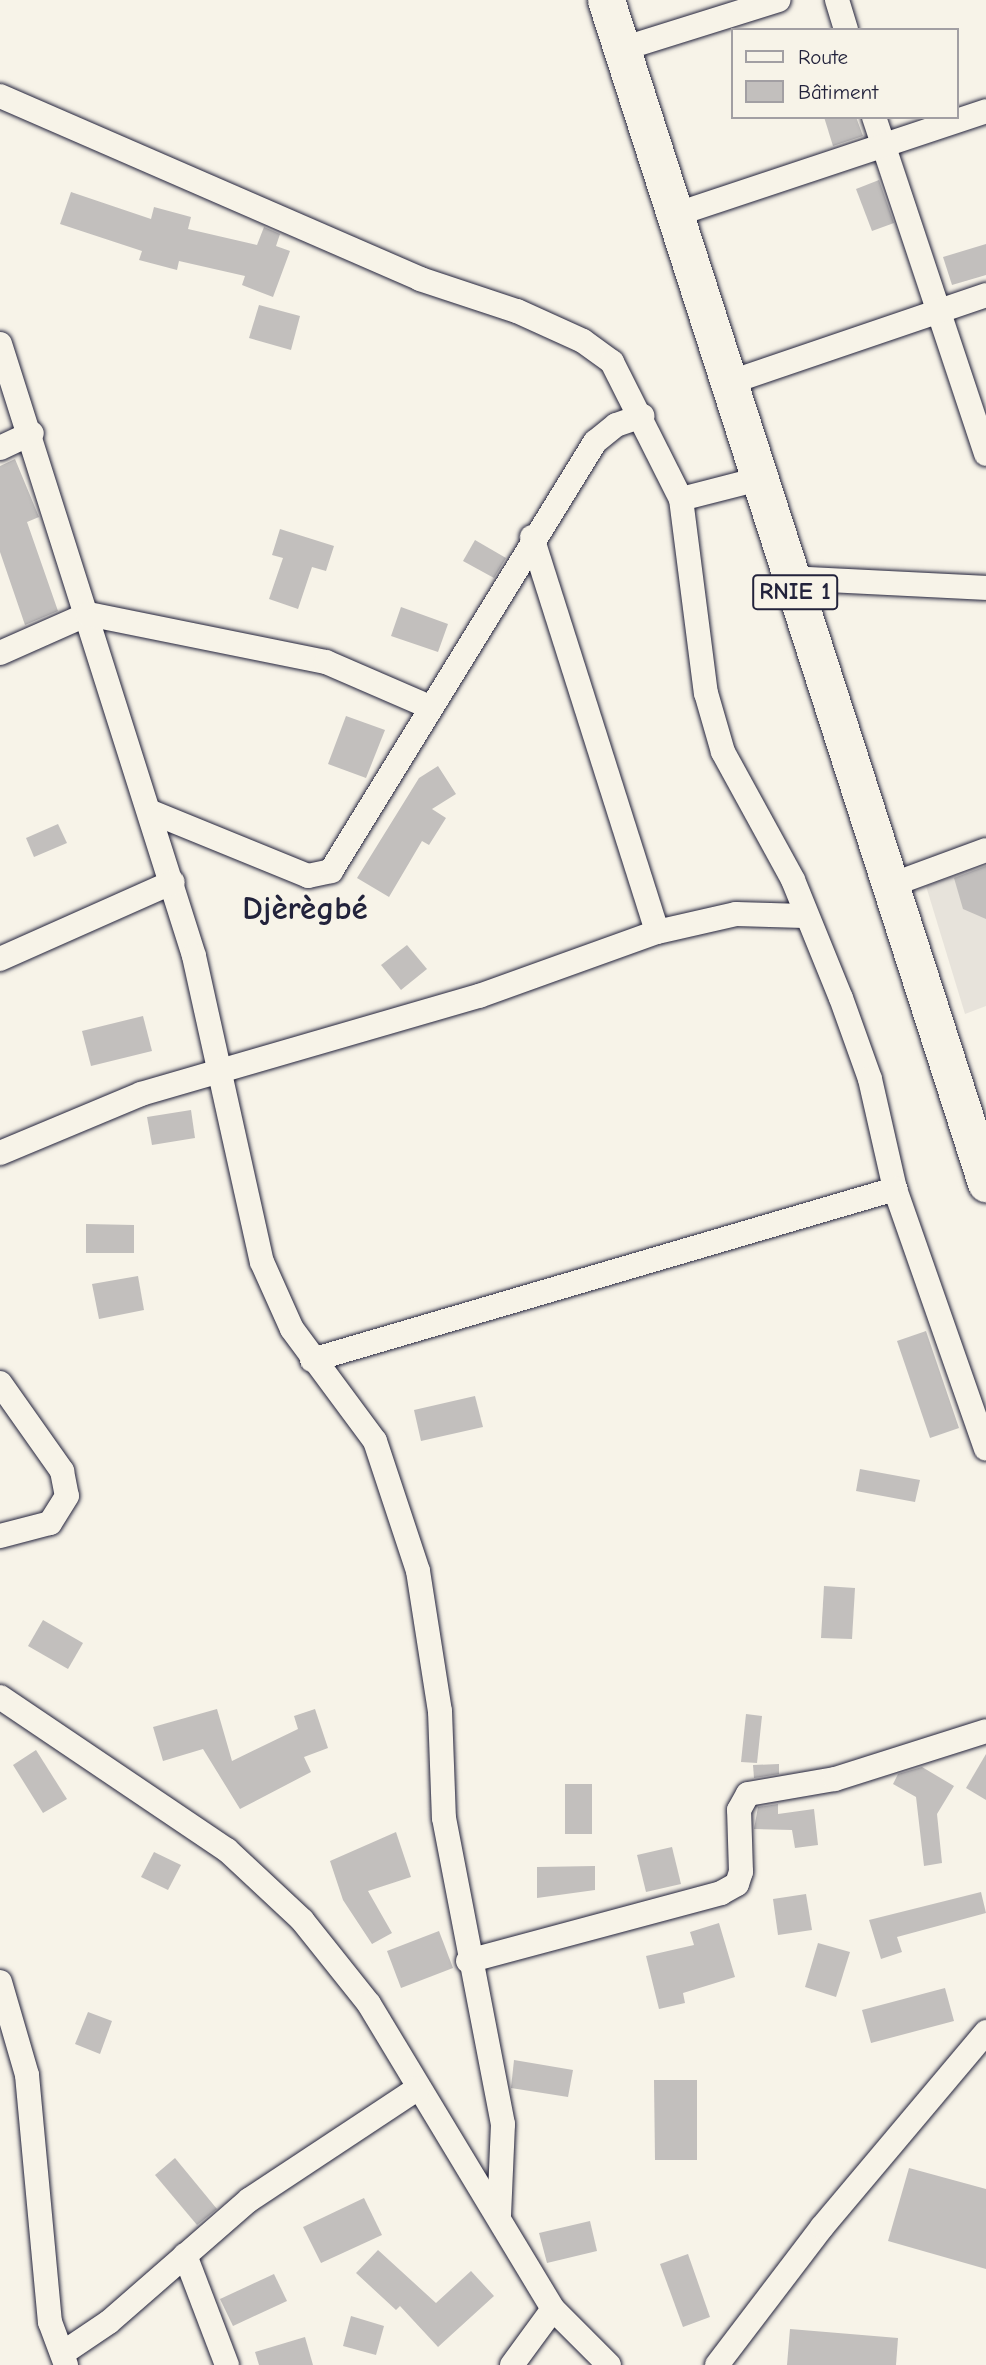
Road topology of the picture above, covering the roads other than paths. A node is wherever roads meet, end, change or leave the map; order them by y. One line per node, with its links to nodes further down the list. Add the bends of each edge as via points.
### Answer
1 (606, 0): 5 (highway, RNIE 1)
2 (778, 0): 5 (street)
3 (837, 0): 4 (street)
4 (845, 28)
5 (621, 49): 10 (highway, RNIE 1)
6 (0, 96): 15 (street, via 419,279 583,341 611,362)
7 (986, 111): 9 (street)
8 (875, 119): 9 (street)
9 (883, 145): 10 (street); 12 (street)
10 (674, 215): 14 (highway, RNIE 1)
11 (986, 295): 12 (street)
12 (937, 312): 14 (street); 18 (street)
13 (0, 344): 16 (street)
14 (728, 383): 19 (highway, RNIE 1)
15 (642, 416): 20 (street); 21 (street, via 595,442)
16 (32, 433): 17 (street); 24 (street)
17 (0, 448)
18 (986, 454)
19 (759, 480): 20 (street); 22 (highway, RNIE 1)
20 (681, 499): 31 (street, via 706,693 723,752 793,880)
21 (532, 537): 26 (street); 32 (street)
22 (790, 578): 23 (street); 30 (highway, RNIE 1)
23 (986, 588)
24 (88, 614): 25 (street); 26 (street, via 326,663); 27 (street)
25 (0, 653)
26 (430, 707): 27 (street, via 355,840 322,876 308,876)
27 (149, 811): 29 (street)
28 (986, 850): 30 (street)
29 (173, 882): 33 (street); 34 (street)
30 (888, 886): 36 (highway, RNIE 1)
31 (804, 916): 32 (street, via 736,914); 37 (street, via 870,1079)
32 (657, 932): 34 (street, via 479,996)
33 (0, 959)
34 (219, 1073): 35 (street, via 141,1094); 38 (street, via 262,1262)
35 (0, 1153)
36 (986, 1183)
37 (895, 1189): 38 (street); 40 (street)
38 (312, 1360): 44 (street, via 375,1441 418,1571 440,1711 444,1818)
39 (0, 1383): 41 (street, via 62,1471 67,1496 50,1523)
40 (986, 1449)
41 (0, 1536)
42 (0, 1697): 47 (street, via 227,1850 302,1920 369,2004)
43 (986, 1731): 44 (street, via 835,1779 748,1794 739,1810 741,1872 737,1884 722,1893)
44 (468, 1961): 48 (street, via 503,2124)
45 (0, 1982): 51 (street, via 27,2075 50,2322)
46 (986, 2032): 55 (street, via 830,2216)
47 (417, 2089): 48 (street); 49 (street, via 249,2200)
48 (499, 2216): 50 (street)
49 (185, 2255): 51 (street); 52 (street)
50 (553, 2309): 53 (street); 54 (street)
51 (65, 2359)
52 (227, 2365)
53 (512, 2365)
54 (609, 2365)
55 (717, 2365)

